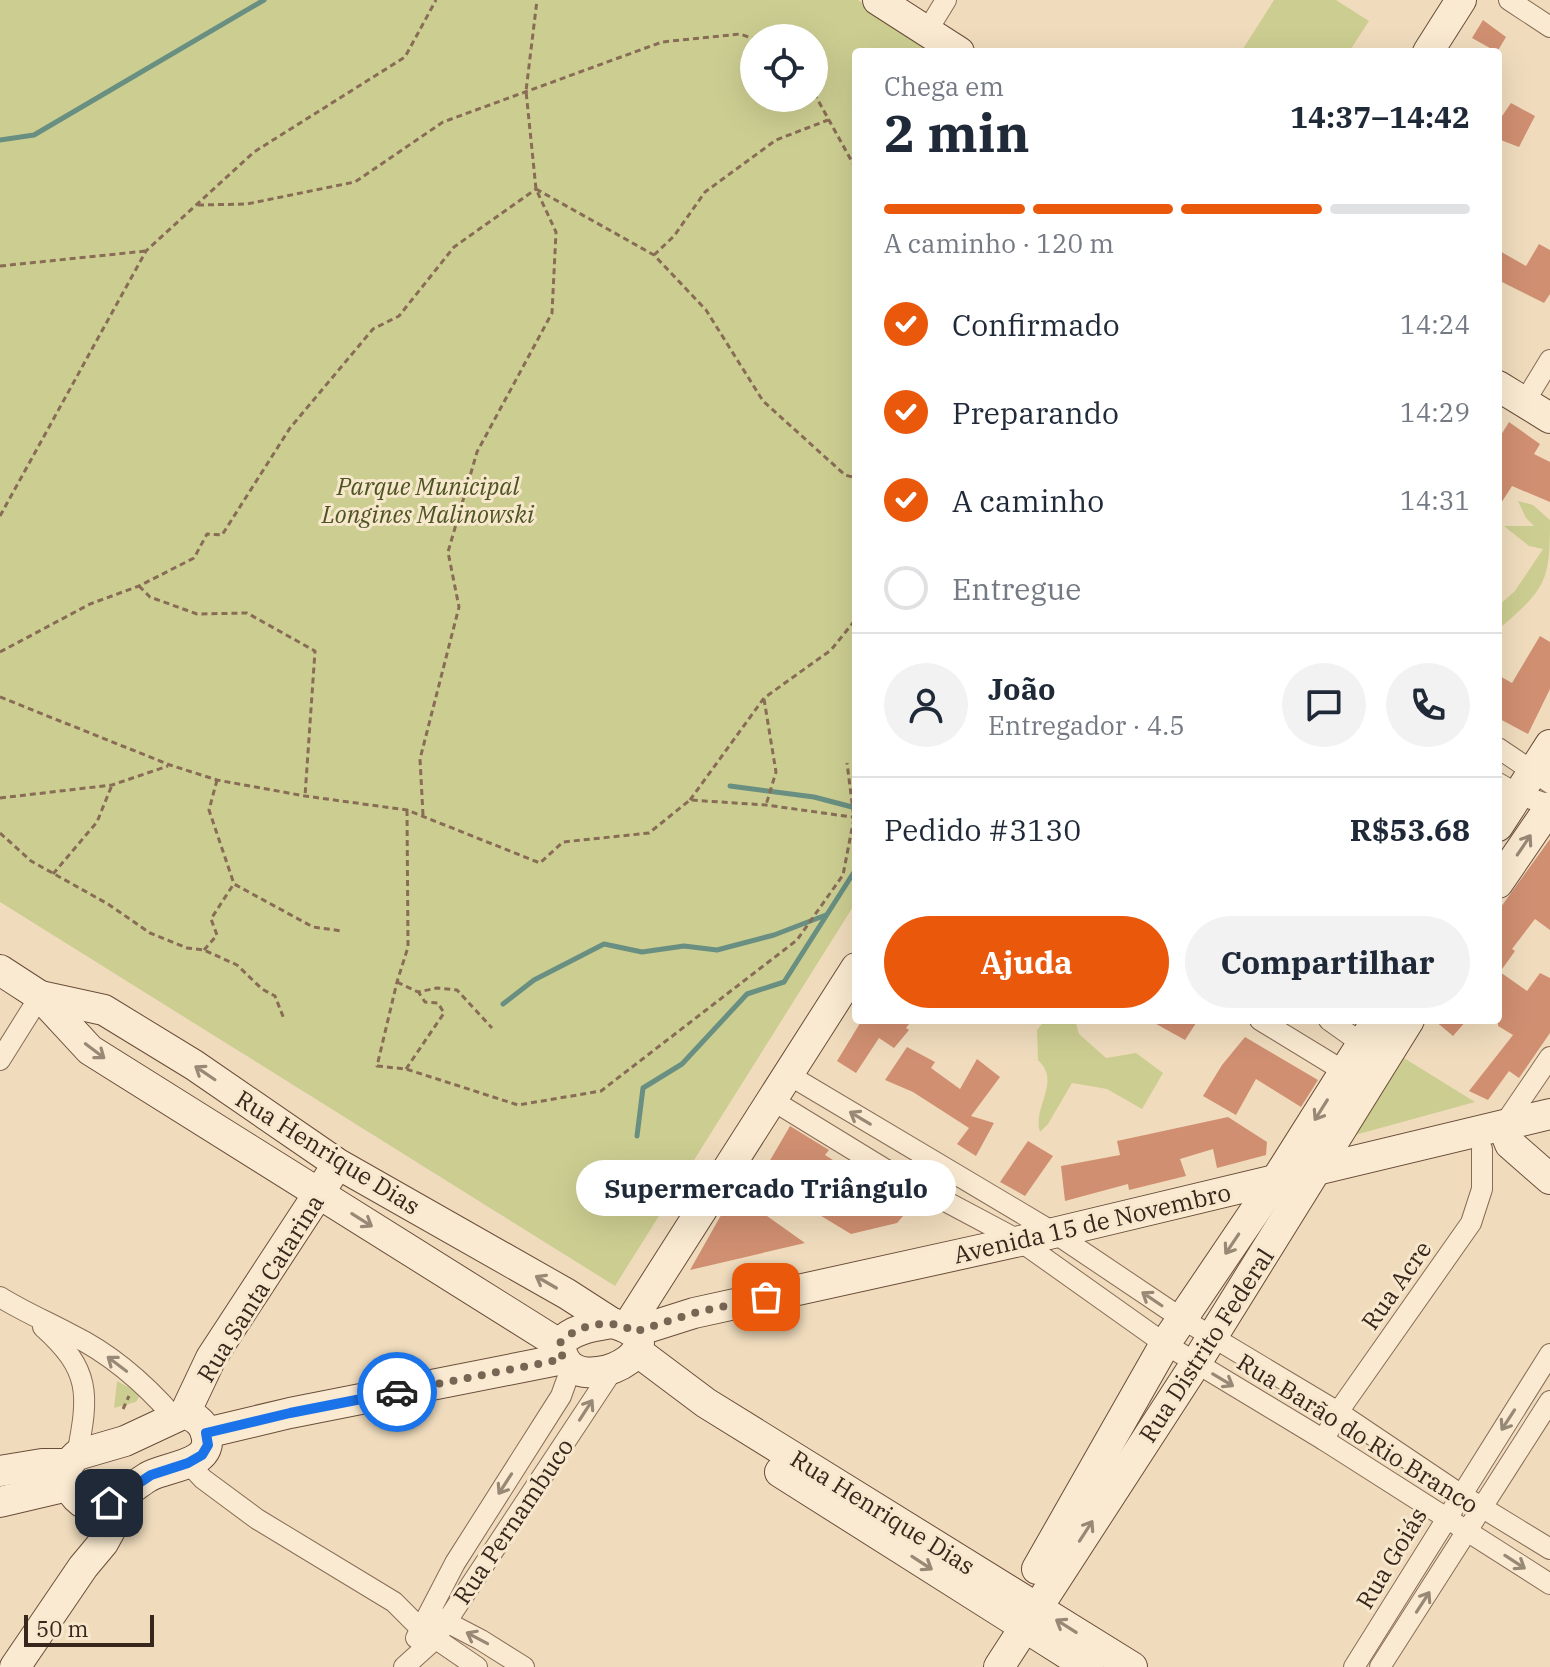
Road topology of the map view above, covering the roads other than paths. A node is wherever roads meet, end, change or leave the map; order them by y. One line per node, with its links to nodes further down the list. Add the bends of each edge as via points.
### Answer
1 (878, 0): 6 (street)
2 (946, 0): 6 (street)
3 (1461, 0): 8 (street)
4 (1509, 0): 5 (street)
5 (1550, 27)
6 (927, 31): 7 (street)
7 (953, 48)
8 (1431, 48)
9 (1550, 360): 11 (street)
10 (1502, 388): 11 (street)
11 (1525, 401): 12 (street)
12 (1550, 418)
13 (1550, 745): 15 (street)
14 (1502, 753): 15 (street)
15 (1525, 783): 16 (street); 17 (street)
16 (1550, 806): 18 (street, one-way to 16)
17 (1502, 820)
18 (1502, 877)
19 (0, 970): 21 (street, Rua Henrique Dias)
20 (852, 974): 28 (street, Rua Pernambuco)
21 (40, 996): 27 (street); 34 (street, Rua Henrique Dias, one-way to 21, via 104,1010); 38 (street, Rua Henrique Dias, one-way to 38, via 90,1050)
22 (1272, 1024): 25 (street)
23 (1333, 1024): 25 (street)
24 (1404, 1024): 25 (street, Rua Distrito Federal)
25 (1367, 1056): 37 (street, Rua Distrito Federal); 37 (street, Rua Distrito Federal, one-way to 37)
26 (1550, 1057): 32 (street)
27 (0, 1060)
28 (789, 1075): 29 (street, Rua Pernambuco); 33 (street, Rua Barão do Rio Branco, one-way to 28)
29 (772, 1100): 35 (street, Rua Barão do Rio Branco); 44 (street, Rua Pernambuco)
30 (1550, 1114): 32 (street, Avenida 15 de Novembro)
31 (1550, 1134): 32 (street, Avenida 15 de Novembro)
32 (1498, 1140): 36 (street); 37 (street, Avenida 15 de Novembro); 50 (street, Rua Acre, via 1471,1223)
33 (897, 1141): 35 (street); 39 (street, Rua Barão do Rio Branco)
34 (338, 1164): 38 (street, Rua Santa Catarina); 44 (street, Rua Henrique Dias, one-way to 34, via 567,1294)
35 (883, 1168): 39 (street, Rua Barão do Rio Branco)
36 (1550, 1179)
37 (1290, 1185): 39 (street, Avenida 15 de Novembro); 42 (street, Rua Distrito Federal, one-way to 42); 43 (street, Rua Distrito Federal)
38 (319, 1193): 47 (street, Rua Henrique Dias, one-way to 47); 51 (street, Rua Santa Catarina, via 211,1358)
39 (1046, 1243): 42 (street, Rua Barão do Rio Branco, one-way to 39); 44 (street, Avenida 15 de Novembro); 45 (street, Rua Barão do Rio Branco)
40 (0, 1297): 41 (street)
41 (31, 1316): 51 (street, one-way to 41, via 107,1356); 55 (street, via 80,1368 84,1421)
42 (1181, 1318): 43 (street, Rua Barão do Rio Branco); 45 (street, Rua Distrito Federal)
43 (1213, 1335): 48 (street, Rua Distrito Federal); 50 (street, Rua Barão do Rio Branco)
44 (627, 1344): 47 (street, Avenida 15 de Novembro, via 584,1372); 47 (street, Avenida 15 de Novembro, via 577,1332 566,1336); 65 (street, Rua Henrique Dias, via 695,1418); 66 (street, Rua Pernambuco, one-way to 44)
45 (1165, 1344): 48 (street, Rua Barão do Rio Branco); 65 (street, Rua Distrito Federal)
46 (1550, 1354): 56 (street, Rua Goiás, one-way to 56)
47 (564, 1357): 51 (street, Avenida 15 de Novembro, via 290,1413); 66 (street, Rua Pernambuco, one-way to 66, via 561,1396 455,1563)
48 (1196, 1363): 52 (street, Rua Barão do Rio Branco, one-way to 52); 65 (street, Rua Distrito Federal, one-way to 48)
49 (1550, 1401): 59 (street, Rua Goiás)
50 (1338, 1412): 52 (street, Rua Acre); 56 (street, Rua Barão do Rio Branco)
51 (189, 1421): 53 (street, via 208,1445); 55 (street, Avenida 15 de Novembro, via 125,1441)
52 (1324, 1440): 60 (street, Rua Barão do Rio Branco)
53 (188, 1463): 57 (street, Avenida 15 de Novembro, via 151,1475); 66 (street, via 257,1519)
54 (0, 1471): 55 (street, Avenida 15 de Novembro, via 42,1464)
55 (73, 1476): 57 (street, Avenida 15 de Novembro, via 88,1505 109,1503); 58 (street, Avenida 15 de Novembro); 63 (street, via 86,1520)
56 (1460, 1494): 59 (street, Rua Barão do Rio Branco); 60 (street, Rua Goiás)
57 (122, 1495): 63 (street, via 115,1521)
58 (0, 1502)
59 (1482, 1508): 61 (street, Rua Goiás); 62 (street, Rua Barão do Rio Branco)
60 (1446, 1518): 61 (street, Rua Barão do Rio Branco); 67 (street, Rua Goiás)
61 (1469, 1531): 64 (street, Rua Barão do Rio Branco, one-way to 64); 68 (street, Rua Goiás, one-way to 61)
62 (1550, 1549)
63 (83, 1567): 69 (street)
64 (1550, 1584)
65 (1021, 1612): 73 (street, Rua Distrito Federal); 74 (street, Rua Distrito Federal); 75 (street, Rua Henrique Dias); 76 (street, Rua Henrique Dias, one-way to 65)
66 (432, 1625): 70 (street, Rua Pernambuco); 71 (street); 72 (street, one-way to 66, via 481,1640)
67 (1368, 1645): 68 (street); 77 (street, Rua Goiás)
68 (1384, 1661)
69 (15, 1667)
70 (404, 1667)
71 (477, 1667)
72 (524, 1667)
73 (978, 1667)
74 (999, 1667)
75 (1088, 1667)
76 (1132, 1667)
77 (1354, 1667)

